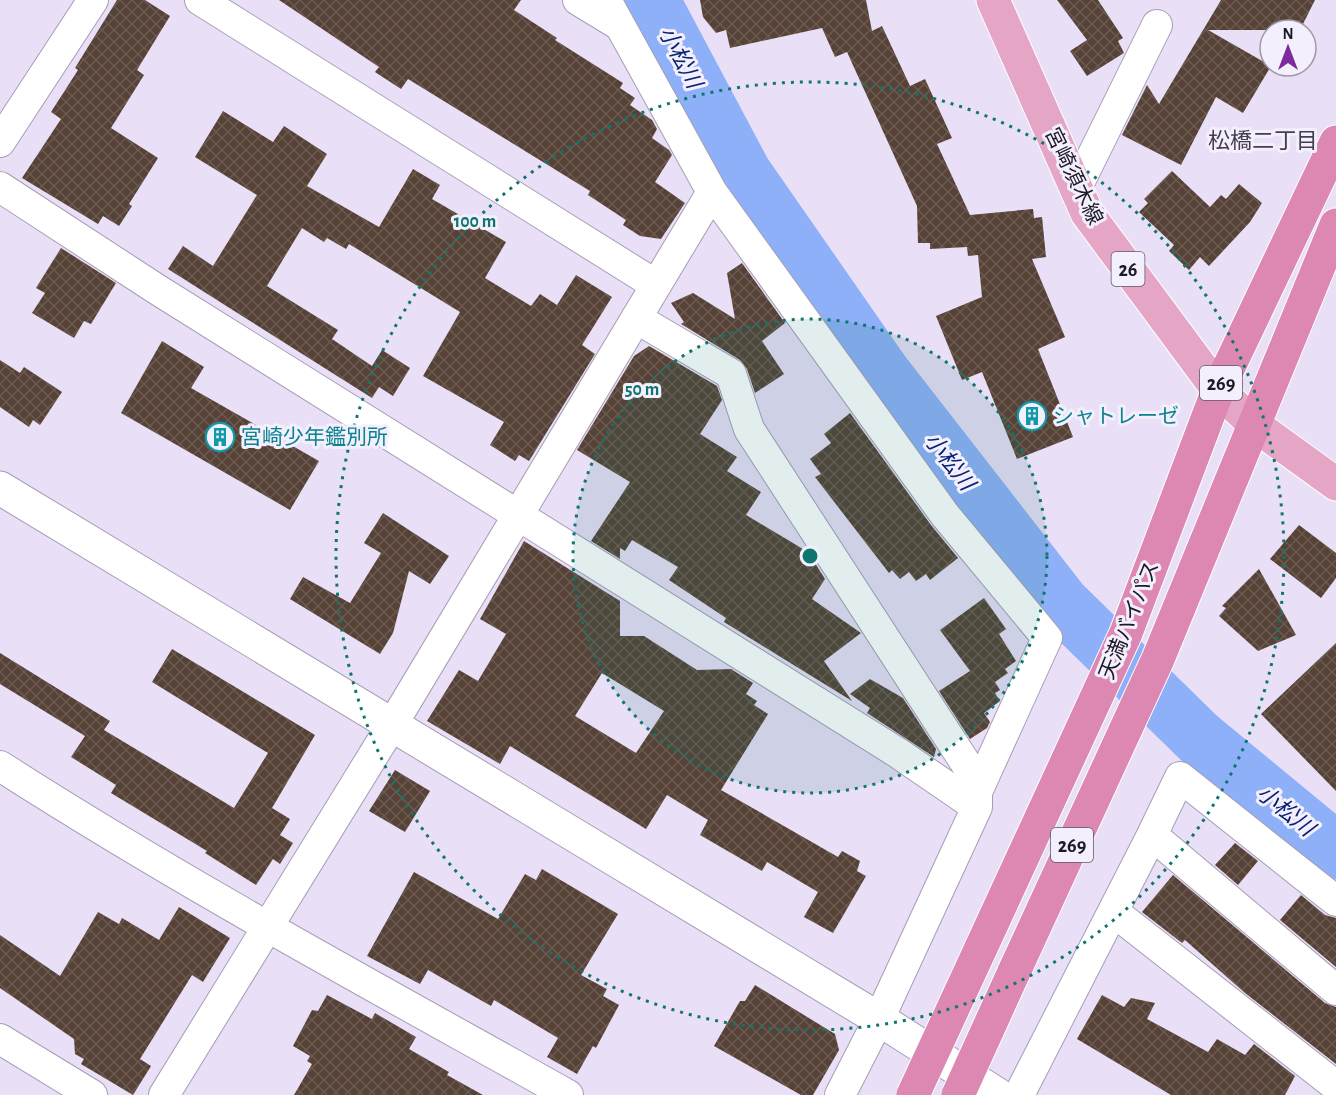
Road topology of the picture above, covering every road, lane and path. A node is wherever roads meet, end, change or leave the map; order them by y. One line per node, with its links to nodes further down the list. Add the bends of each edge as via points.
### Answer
1 (93, 0): 7 (street)
2 (200, 0): 13 (street)
3 (578, 0): 5 (street)
4 (993, 0): 10 (main road, 宮崎須木線 / 26)
5 (613, 13): 11 (street)
6 (1157, 25): 10 (street)
7 (0, 141)
8 (1336, 142): 15 (highway, 天満バイパス / 269)
9 (0, 187): 19 (street)
10 (1076, 189): 15 (main road, 宮崎須木線 / 26, via 1087,213)
11 (712, 192): 13 (street); 22 (street, via 945,514 1047,638)
12 (1336, 225): 16 (highway, 天満バイパス / 269)
13 (656, 285): 14 (street)
14 (636, 318): 19 (street); 22 (street, via 730,374 749,429 965,762)
15 (1218, 390): 16 (main road, 宮崎須木線 / 26); 35 (highway, 天満バイパス / 269, bridge, via 1126,633)
16 (1256, 426): 17 (main road, 宮崎須木線 / 26); 36 (highway, 天満バイパス / 269, bridge, via 1158,658)
17 (1336, 484)
18 (0, 488): 20 (street)
19 (519, 515): 20 (street); 22 (street)
20 (392, 725): 26 (street); 28 (street)
21 (0, 766): 26 (street)
22 (977, 799): 28 (street)
23 (1152, 835): 24 (street, via 1180,777); 25 (street); 27 (street)
24 (1336, 901)
25 (1114, 912): 30 (street); 38 (street)
26 (267, 927): 32 (street); 33 (street)
27 (1336, 990)
28 (879, 1019): 34 (street); 37 (street)
29 (0, 1039): 31 (street)
30 (1336, 1086)
31 (92, 1095)
32 (164, 1095)
33 (568, 1095)
34 (840, 1095)
35 (912, 1095)
36 (958, 1095)
37 (998, 1095)
38 (1018, 1095)

